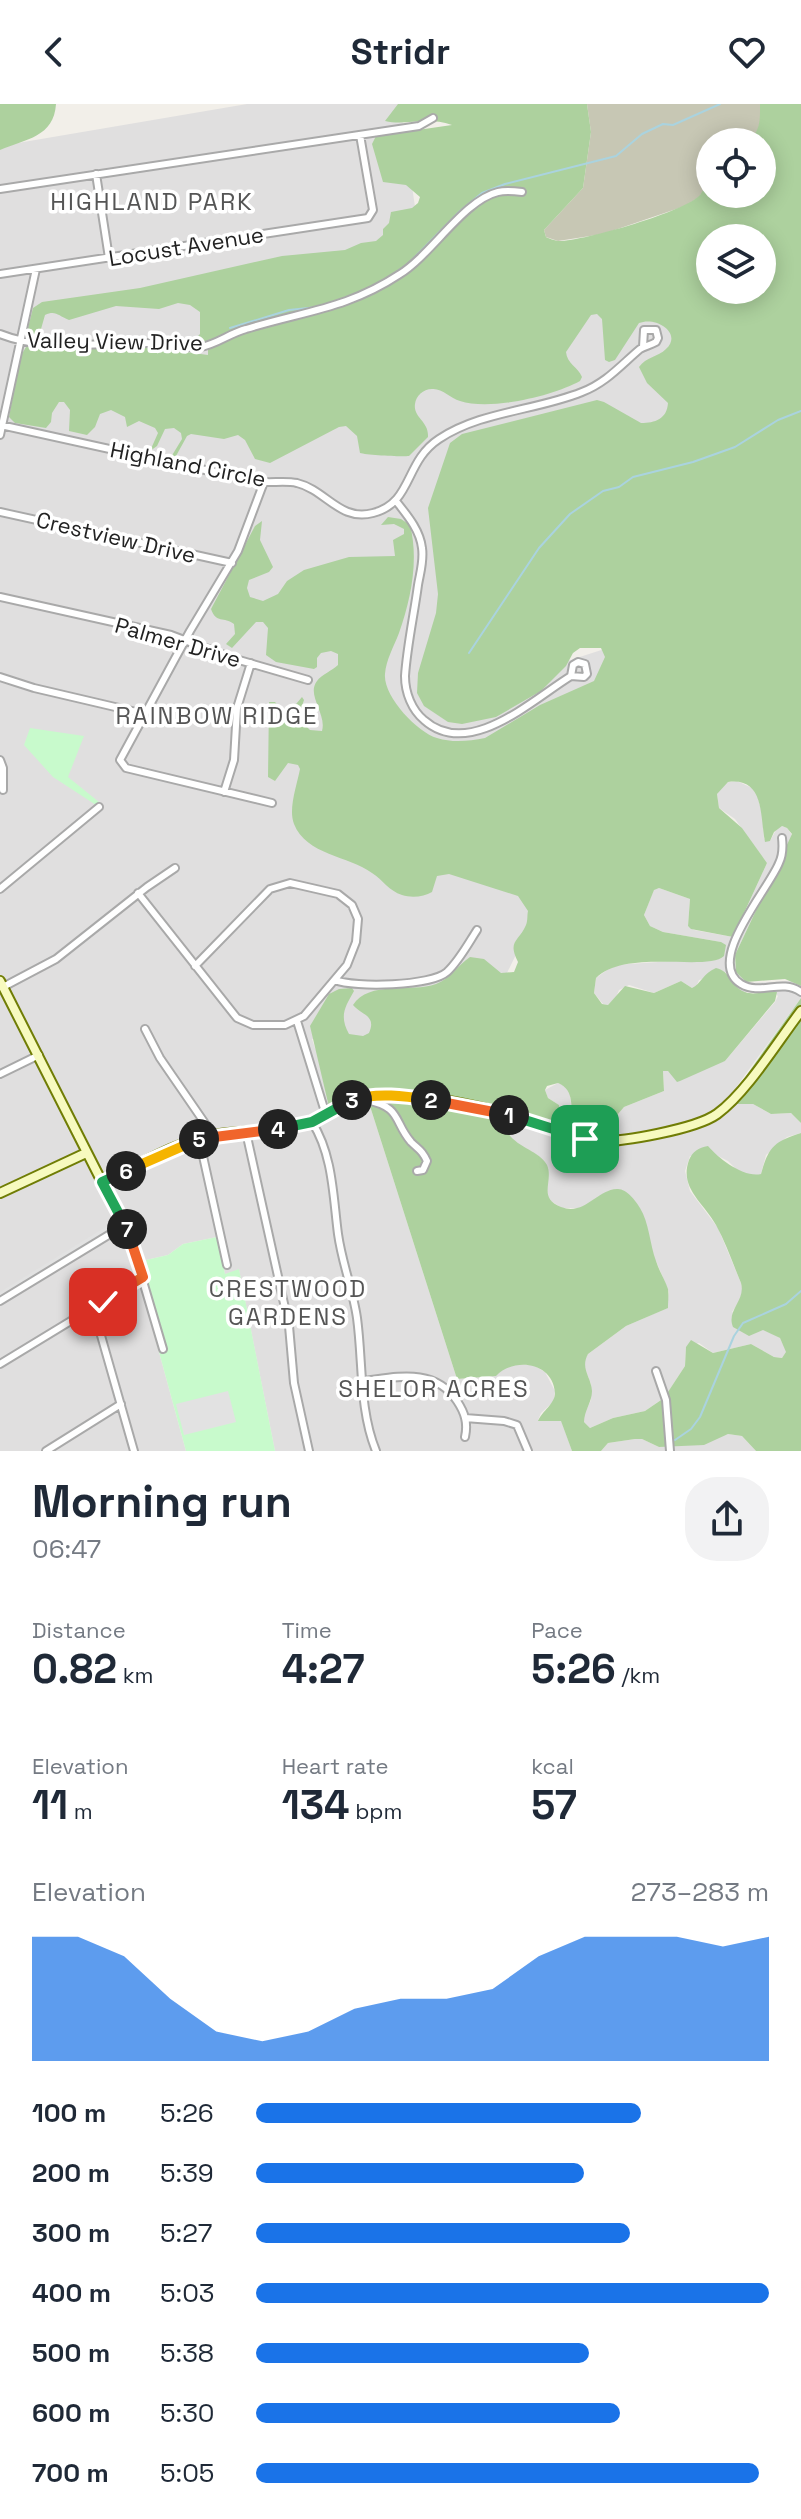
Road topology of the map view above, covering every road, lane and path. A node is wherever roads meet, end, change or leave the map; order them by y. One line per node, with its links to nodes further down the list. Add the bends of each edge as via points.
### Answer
1 (433, 118): 2 (street, via 419,126)
2 (360, 135): 3 (street); 6 (street, Locust Avenue, via 370,216)
3 (96, 174): 4 (street); 6 (street)
4 (0, 189)
5 (522, 192): 10 (street, Valley View Drive, via 499,191 479,201 407,269 371,292 338,306 275,319 207,346)
6 (109, 258): 7 (street, Locust Avenue)
7 (36, 269): 8 (street, Locust Avenue); 10 (street)
8 (0, 274)
9 (0, 334): 10 (street, Valley View Drive)
10 (20, 341): 12 (street)
11 (643, 347): 15 (street, via 588,390 472,422 438,439 419,455)
12 (1, 425): 13 (street); 14 (street, Highland Circle)
13 (0, 435)
14 (264, 482): 15 (street, Highland Circle, via 302,484 355,514 375,513); 17 (street)
15 (396, 501): 21 (street, via 415,527 423,550 405,674 408,696 420,716 443,732 476,732)
16 (0, 512): 17 (street, Crestview Drive)
17 (232, 563): 19 (street)
18 (0, 597): 19 (street, Palmer Drive)
19 (186, 640): 20 (street, Palmer Drive); 24 (street)
20 (251, 663): 23 (street, Palmer Drive); 27 (street, via 237,708 234,760)
21 (571, 676)
22 (0, 677): 24 (street)
23 (308, 680)
24 (145, 714): 27 (street, via 121,764)
25 (0, 760): 26 (street)
26 (3, 790)
27 (224, 792): 28 (street)
28 (272, 803)
29 (99, 807): 32 (street)
30 (782, 838): 38 (street, via 778,866 736,939 729,966 746,987 786,985)
31 (175, 868): 33 (street)
32 (0, 889)
33 (138, 893): 35 (street); 37 (street, via 56,959)
34 (477, 930): 36 (street, via 453,966 436,978 353,984)
35 (195, 966): 36 (street, via 270,889 290,883 338,894 355,908 356,942); 40 (street, via 245,1023)
36 (335, 980): 40 (street)
37 (2, 984): 42 (street)
38 (801, 992)
39 (801, 1011): 44 (street, via 730,1103 714,1116 677,1130 585,1139 485,1109 421,1098)
40 (297, 1021): 45 (street)
41 (145, 1029): 48 (street)
42 (39, 1055): 43 (street); 50 (street)
43 (0, 1074)
44 (359, 1098): 45 (street); 51 (street, via 390,1109 401,1121 427,1161)
45 (326, 1115): 46 (street)
46 (312, 1122): 47 (street); 62 (street, via 329,1161)
47 (246, 1132): 48 (street); 68 (street, via 289,1326 294,1383)
48 (213, 1135): 49 (street)
49 (199, 1138): 52 (street); 55 (street)
50 (86, 1153): 52 (street); 53 (street)
51 (417, 1171)
52 (102, 1182): 54 (street)
53 (0, 1193)
54 (125, 1225): 56 (street); 57 (street)
55 (227, 1265)
56 (143, 1277): 58 (street); 59 (street)
57 (0, 1301)
58 (90, 1309): 60 (street); 63 (street)
59 (163, 1349)
60 (0, 1364)
61 (656, 1371): 71 (street, via 666,1400)
62 (363, 1381): 64 (street, via 429,1378 449,1391); 69 (street, via 367,1425)
63 (121, 1404): 66 (street); 67 (street)
64 (465, 1418): 65 (street); 70 (street, via 517,1425)
65 (465, 1437)
66 (46, 1451)
67 (134, 1451)
68 (309, 1451)
69 (376, 1451)
70 (528, 1451)
71 (670, 1451)

